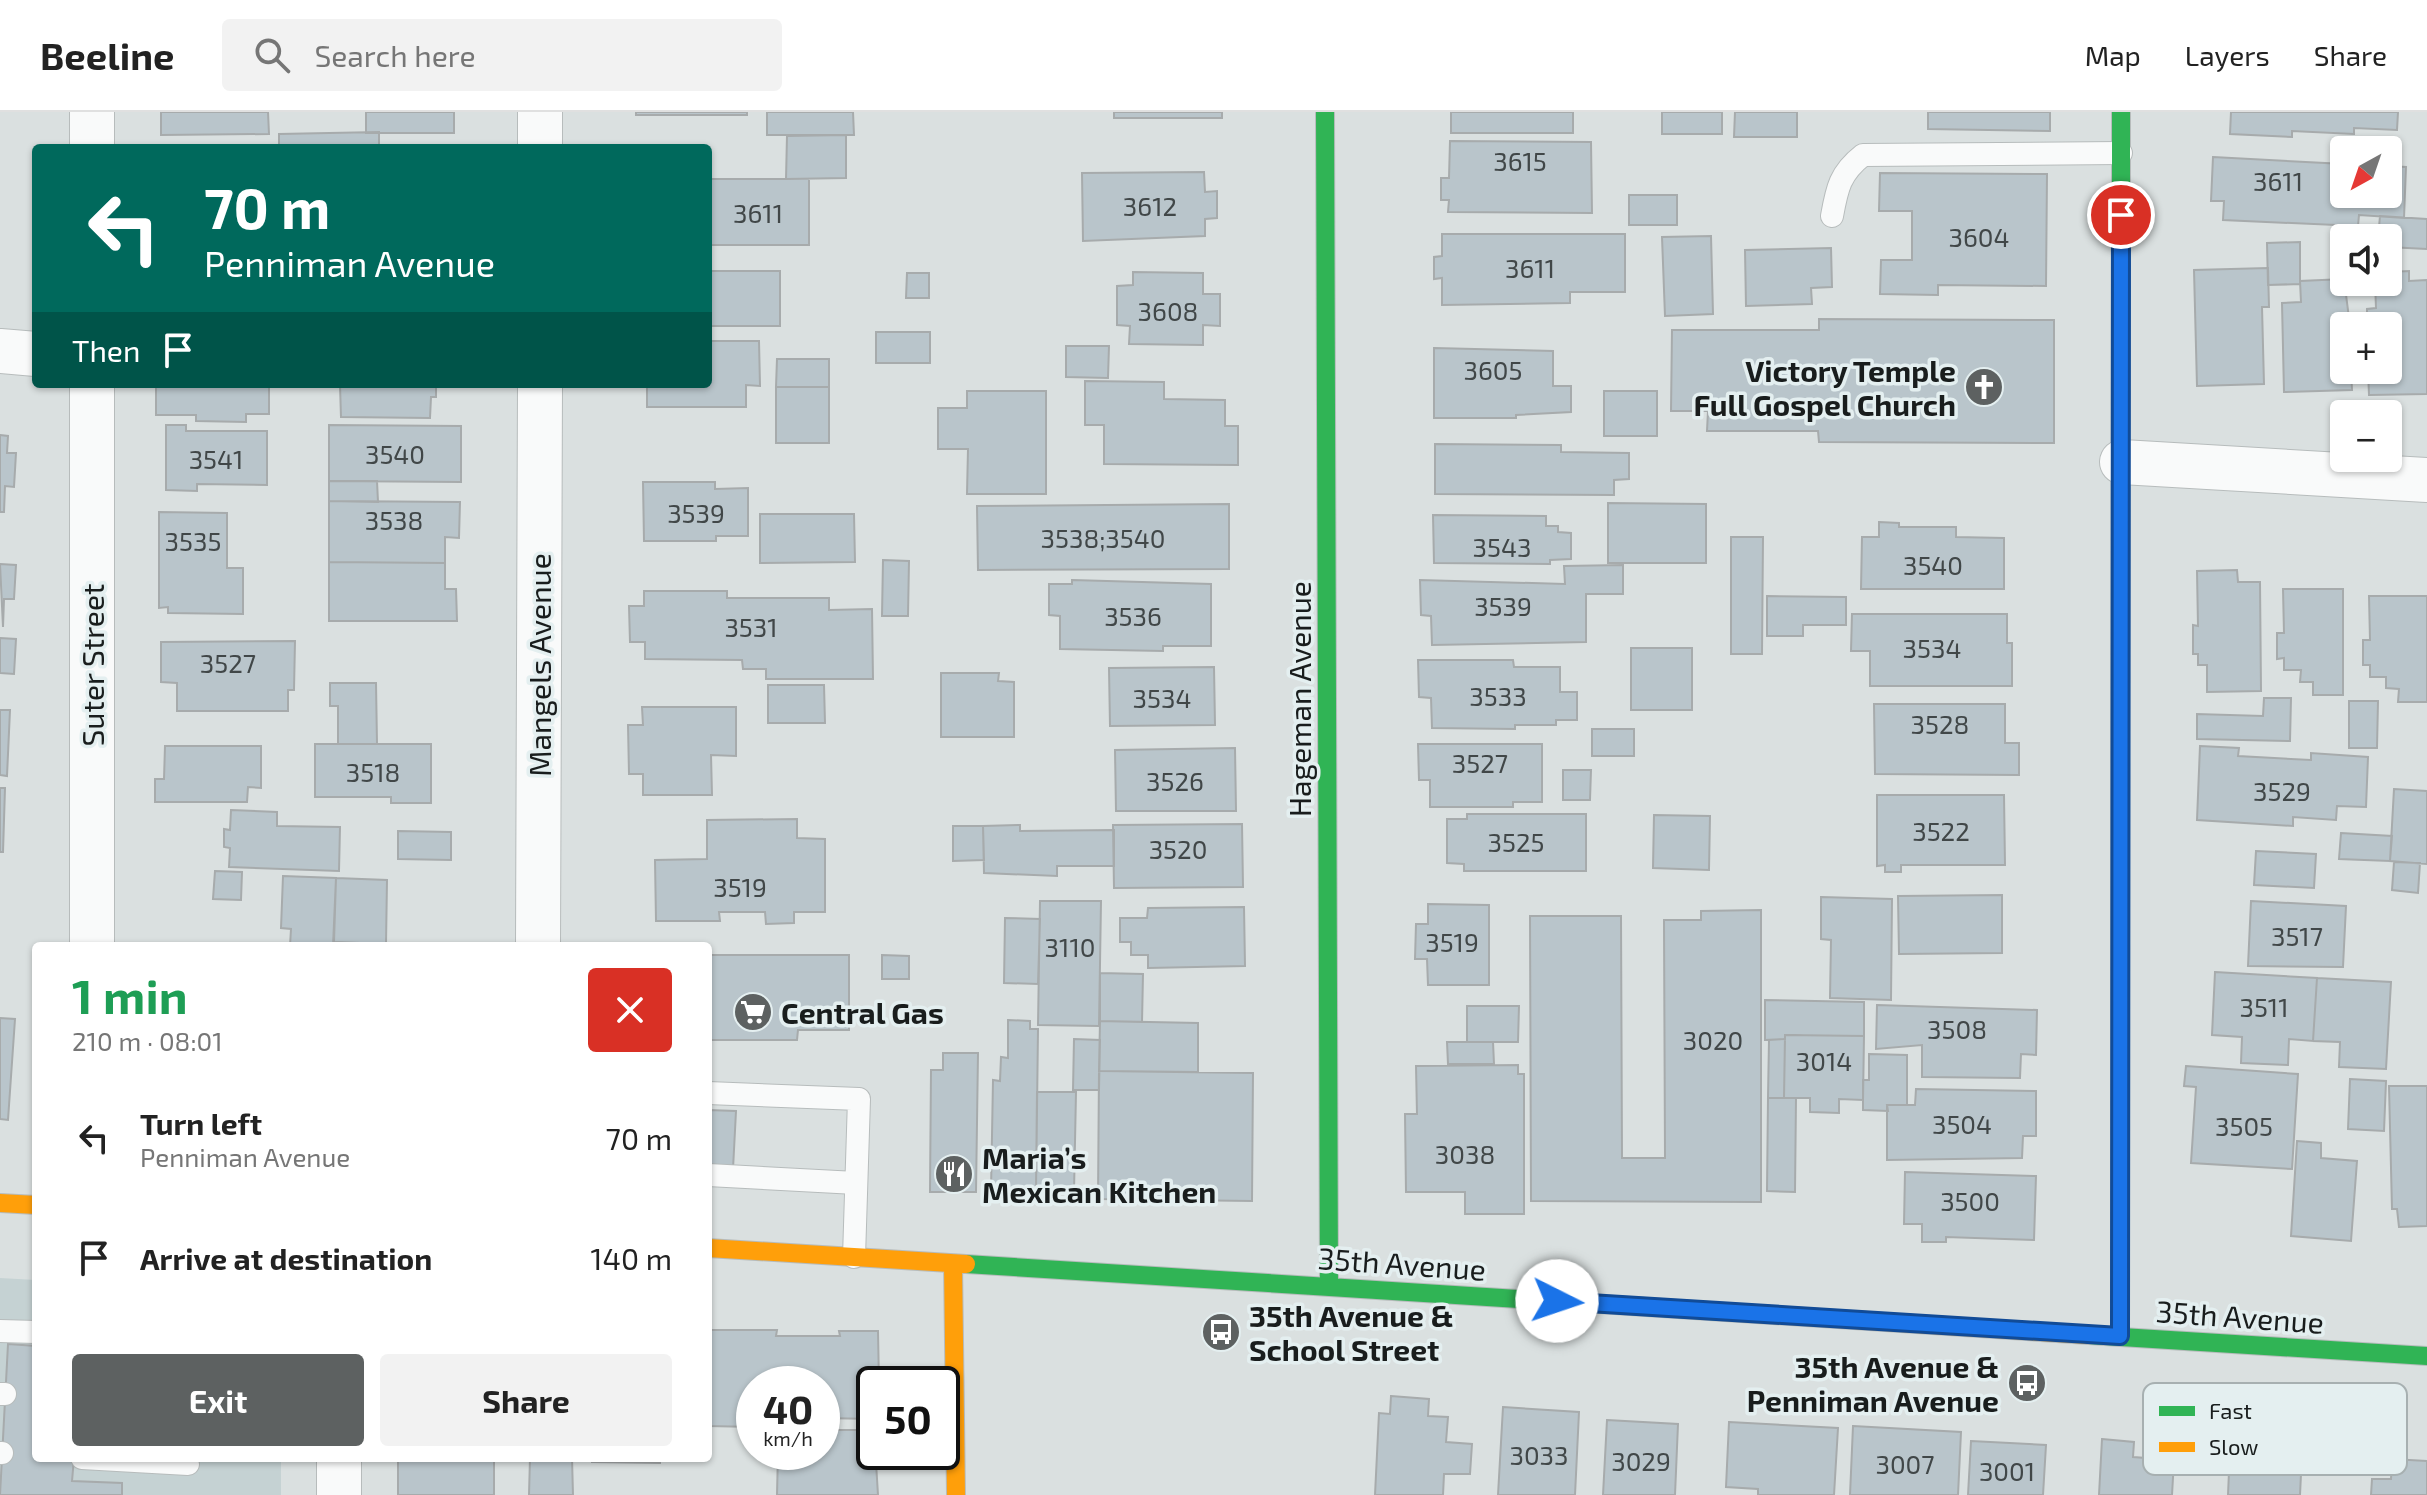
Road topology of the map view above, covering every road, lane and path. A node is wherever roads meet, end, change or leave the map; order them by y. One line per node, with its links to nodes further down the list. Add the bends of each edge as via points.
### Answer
1 (92, 112): 5 (street)
2 (540, 112): 6 (street)
3 (1325, 112): 25 (street, Hageman Avenue)
4 (2121, 112): 7 (street)
5 (92, 144)
6 (540, 144)
7 (2121, 153): 8 (lane, via 1863,155 1837,183); 13 (street)
8 (1832, 216)
9 (0, 351): 10 (street)
10 (32, 354)
11 (92, 388): 15 (street, Suter Street)
12 (540, 388): 16 (street, Mangels Avenue)
13 (2122, 462): 14 (street); 28 (street)
14 (2427, 480)
15 (92, 942)
16 (538, 942)
17 (712, 1093): 19 (lane, via 859,1099)
18 (712, 1175): 19 (lane)
19 (856, 1183): 23 (lane)
20 (0, 1203): 21 (street)
21 (32, 1205)
22 (712, 1248): 23 (street, 35th Avenue)
23 (854, 1257): 24 (street, 35th Avenue)
24 (953, 1264): 25 (street, 35th Avenue); 34 (street)
25 (1329, 1287): 28 (street, 35th Avenue)
26 (0, 1331): 27 (lane)
27 (32, 1332)
28 (2120, 1336): 29 (street, 35th Avenue)
29 (2427, 1356)
30 (153, 1462): 32 (lane)
31 (339, 1462): 33 (street)
32 (188, 1464)
33 (339, 1495)
34 (956, 1495)

